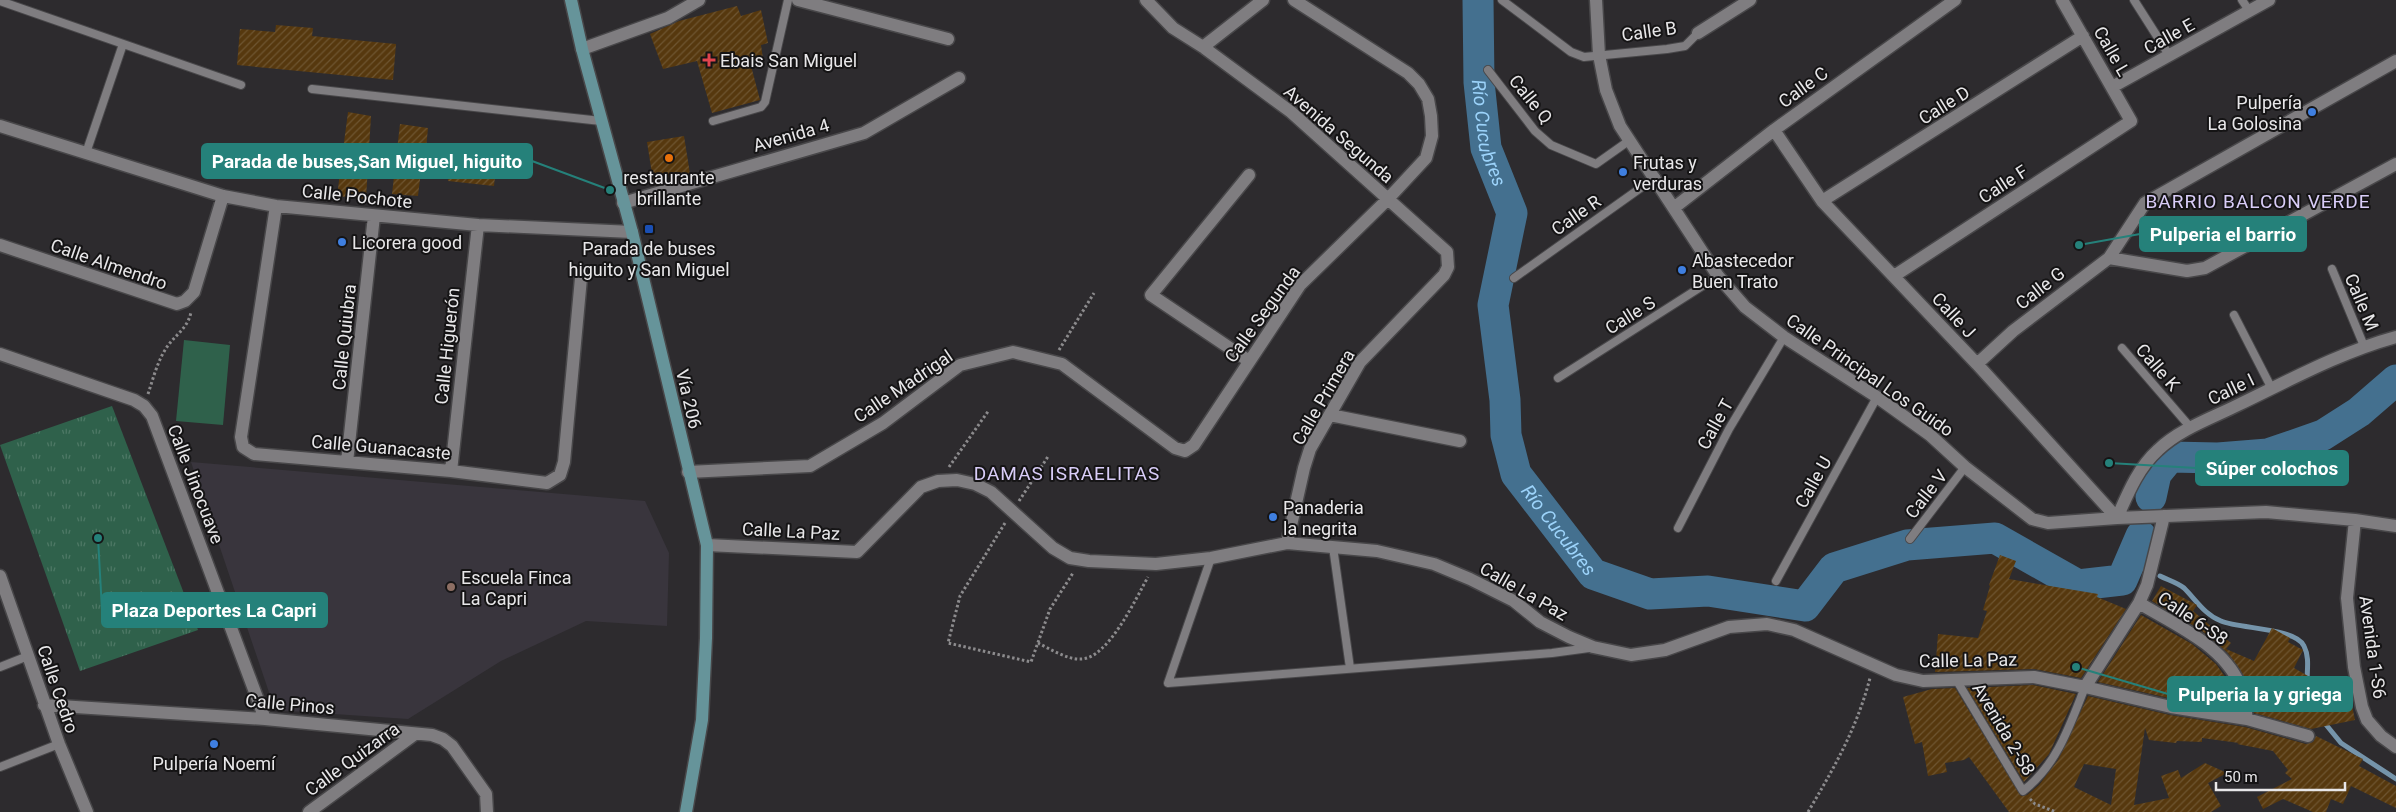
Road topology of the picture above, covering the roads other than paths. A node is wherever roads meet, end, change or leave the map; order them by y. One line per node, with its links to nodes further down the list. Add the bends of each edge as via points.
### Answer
1 (571, 0): 23 (main road, Vía 206)
2 (699, 0): 23 (street, via 668,18)
3 (788, 0): 34 (lane, via 765,102 761,107)
4 (798, 0): 20 (street)
5 (1146, 0): 22 (street, Avenida Segunda, via 1173,28)
6 (1263, 0): 22 (street)
7 (1294, 0): 43 (street, Calle Segunda, via 1408,73 1428,99 1432,136 1426,158)
8 (1502, 0): 24 (lane, Calle B, via 1571,52 1584,57)
9 (1596, 0): 24 (street, Calle Principal Los Guido)
10 (1750, 0): 18 (street, Calle B)
11 (1954, 0): 36 (street, Calle C)
12 (2062, 0): 19 (street, Calle L)
13 (2134, 0): 25 (lane)
14 (2242, 0): 17 (lane)
15 (2269, 0): 17 (street, Calle E)
16 (0, 1): 21 (lane)
17 (2250, 12): 25 (street, Calle E)
18 (1698, 34): 24 (lane, Calle B, via 1685,46 1667,50)
19 (2084, 36): 30 (street, Calle L); 44 (street, Calle D)
20 (948, 39)
21 (123, 44): 29 (lane); 38 (lane)
22 (1203, 47): 43 (street, Avenida Segunda, via 1291,112)
23 (582, 48): 33 (main road, Vía 206)
24 (1599, 55): 37 (street, Calle Principal Los Guido, via 1606,90 1620,126)
25 (2170, 55): 30 (street, Calle E)
26 (2396, 61): 52 (street, Calle G, via 2146,203)
27 (1488, 70): 37 (lane, Calle Q, via 1535,131 1551,144 1596,164)
28 (959, 78): 45 (street, Avenida 4, via 864,133)
29 (241, 85)
30 (2112, 87): 32 (street, Calle L)
31 (312, 89): 33 (lane)
32 (2131, 120): 56 (street, Calle F)
33 (601, 121): 45 (main road, Vía 206)
34 (713, 121)
35 (0, 126): 38 (street, Calle Pochote)
36 (1774, 130): 44 (street, Calle J); 47 (street, Calle C)
37 (1630, 140): 41 (street, Calle Principal Los Guido)
38 (86, 153): 42 (street, Calle Pochote)
39 (2396, 164): 52 (street, via 2205,268 2187,271)
40 (1249, 175): 65 (street, via 1151,295)
41 (1656, 177): 47 (street, Calle Principal Los Guido); 58 (lane, Calle R)
42 (223, 196): 46 (street, Calle Pochote); 51 (street, Calle Almendro, via 194,292 186,301 177,304)
43 (1387, 200): 53 (street, Avenida Segunda, via 1447,252); 65 (street, Calle Segunda, via 1300,285)
44 (1822, 201): 56 (street, Calle J)
45 (623, 203): 50 (main road, Vía 206)
46 (276, 206): 48 (street, Calle Pochote); 74 (street, Calle Guanacaste, via 241,437 243,447 254,454)
47 (1676, 207): 55 (street, Calle Principal Los Guido)
48 (374, 216): 49 (street, Calle Pochote); 74 (street, Calle Quiubra)
49 (478, 225): 50 (street, Calle Pochote); 76 (street, Calle Higuerón)
50 (632, 232): 77 (main road, Vía 206)
51 (0, 245)
52 (2109, 258): 66 (street, Calle G)
53 (1448, 267): 70 (street, Calle Primera, via 1444,275 1360,362)
54 (2332, 269): 62 (lane, Calle M)
55 (1718, 276): 60 (street, Calle Principal Los Guido, via 1745,307); 67 (lane, Calle S)
56 (1894, 276): 66 (street, Calle J)
57 (580, 278): 76 (street, Calle Guanacaste, via 564,462 560,475 547,483)
58 (1514, 278)
59 (2234, 314): 68 (lane)
60 (1784, 337): 69 (street, Calle Principal Los Guido); 82 (lane, Calle T, via 1729,429)
61 (2396, 337): 62 (street, Calle I)
62 (2364, 346): 68 (street, Calle I)
63 (2122, 348): 71 (lane, Calle K)
64 (0, 354): 98 (street, Calle Jinocuave, via 134,400 152,416)
65 (1249, 361): 73 (street, Calle Segunda, via 1194,445 1185,451)
66 (1977, 364): 79 (street, Calle J)
67 (1558, 378)
68 (2272, 389): 71 (street, Calle I)
69 (1877, 397): 75 (street, Calle Principal Los Guido, via 1930,435); 89 (lane, Calle U)
70 (1330, 415): 72 (street); 84 (street, Calle Primera, via 1310,449)
71 (2192, 428): 79 (street, Calle I, via 2160,448 2147,461 2132,483)
72 (1460, 441)
73 (1175, 448): 77 (street, Calle Madrigal, via 1062,364 1013,352 960,365 883,423 810,466)
74 (347, 462): 76 (street, Calle Guanacaste)
75 (1966, 467): 79 (street, Calle Principal Los Guido, via 2032,519 2048,523); 83 (lane, Calle V)
76 (451, 471)
77 (688, 472): 85 (main road, Vía 206)
78 (2164, 516): 79 (street, Calle Principal Los Guido); 80 (street, Calle Principal Los Guido, via 2266,512); 90 (street, via 2147,585)
79 (2117, 518)
80 (2355, 520): 81 (street, Calle Principal Los Guido); 103 (street, Avenida 1-S6, via 2346,598 2354,667 2367,720)
81 (2396, 526)
82 (1678, 528)
83 (1910, 539)
84 (1287, 543): 86 (street, Calle La Paz); 87 (street, Calle La Paz)
85 (707, 544): 87 (street, Calle La Paz, via 857,552 921,487 938,481 957,480 991,492 1053,548 1070,558 1156,564); 108 (main road, Vía 206, via 702,720)
86 (1333, 547): 91 (street, Calle La Paz, via 1378,551 1434,564 1514,601 1540,622); 94 (lane)
87 (1211, 558): 94 (lane, via 1168,683)
88 (0, 576): 92 (street, Calle Cedro)
89 (1776, 581)
90 (2139, 603): 96 (street); 99 (street, Calle 6-S8, via 2212,649 2228,664 2240,685)
91 (1593, 647): 94 (lane); 95 (street, Calle La Paz, via 1631,655 1665,650 1730,627 1767,624 1794,630 1896,675 1923,681)
92 (28, 656): 93 (lane); 97 (street, Calle Cedro)
93 (0, 667)
94 (1350, 668)
95 (1957, 681): 96 (street, Calle La Paz, via 2028,677); 96 (lane, Avenida 2-S8, via 2024,791 2044,772 2065,736)
96 (2086, 687): 99 (street, Calle La Paz, via 2163,706)
97 (44, 705): 98 (street, Calle Pinos); 102 (street, Calle Cedro)
98 (265, 719): 100 (street, Calle Pinos)
99 (2247, 719): 101 (street, Calle La Paz)
100 (415, 734): 106 (street, Calle Quizarra); 107 (street, Calle Pinos, via 432,735 452,746 486,794)
101 (2308, 736)
102 (59, 744): 104 (lane); 105 (street, Calle Cedro)
103 (2396, 747)
104 (0, 767)
105 (87, 812)
106 (309, 812)
107 (487, 812)
108 (686, 812)

